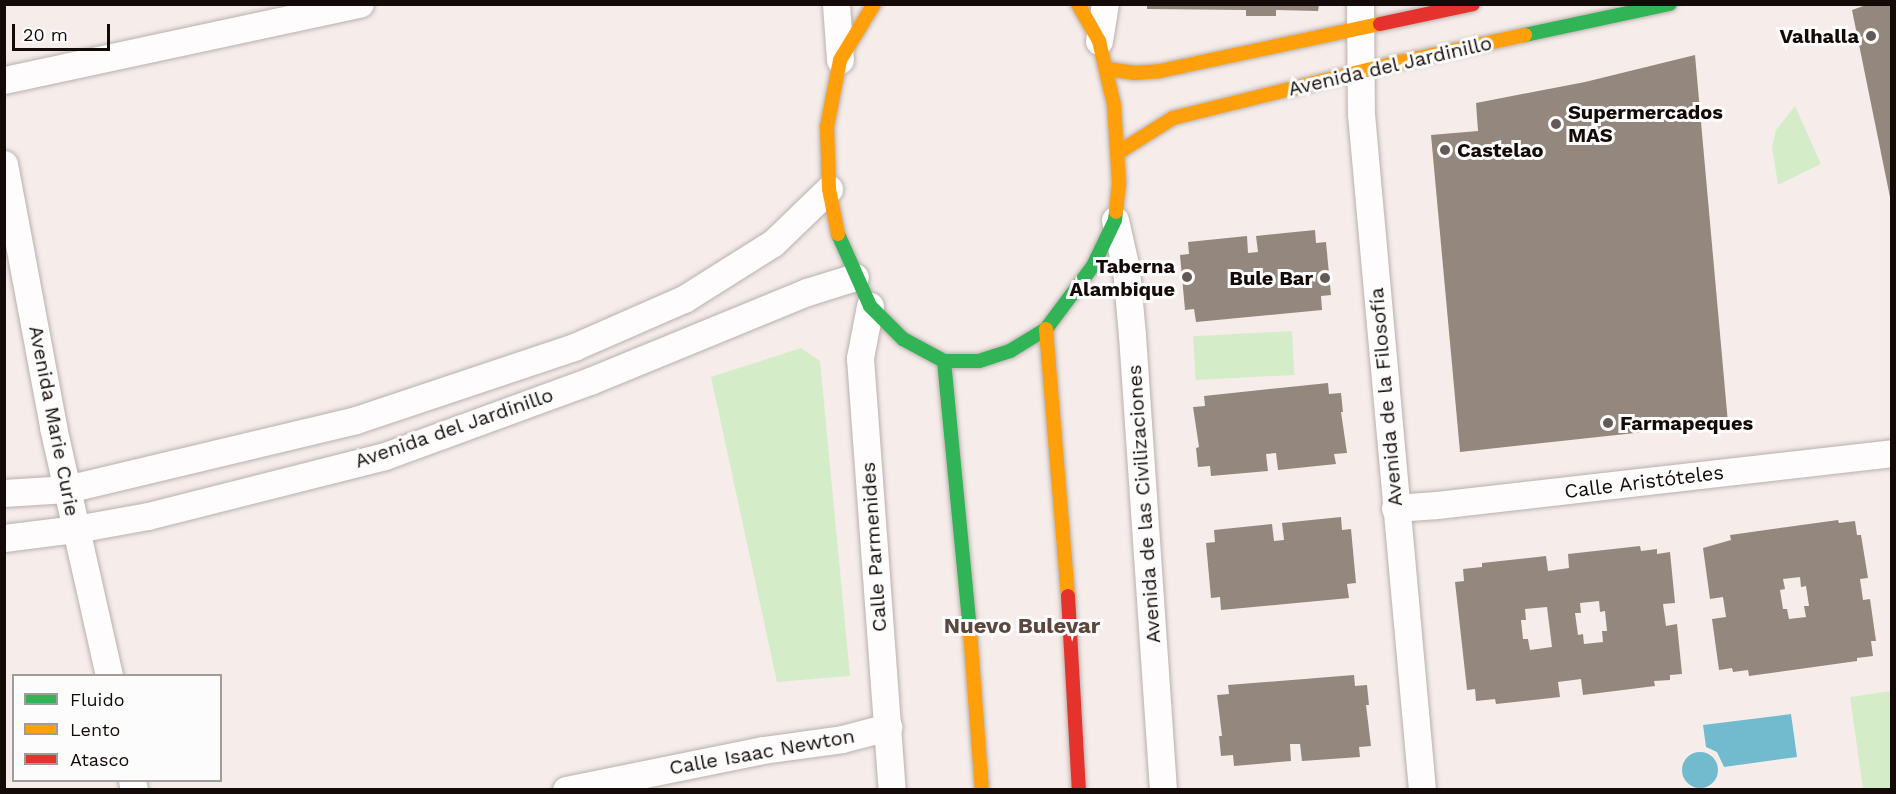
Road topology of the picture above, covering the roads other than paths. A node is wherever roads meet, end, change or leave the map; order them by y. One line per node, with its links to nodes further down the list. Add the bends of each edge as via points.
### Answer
1 (360, 4): 13 (street)
2 (836, 4): 10 (street)
3 (874, 4): 10 (street)
4 (1078, 4): 9 (street)
5 (1105, 4): 9 (street)
6 (1473, 4): 8 (street, Avenida del Jardinillo)
7 (1670, 4): 12 (street, Avenida del Jardinillo)
8 (1360, 16): 11 (street, Avenida del Jardinillo, via 1160,71); 12 (street, Avenida de la Filosofía)
9 (1099, 41): 11 (street)
10 (840, 60): 16 (street, via 827,127)
11 (1107, 69): 14 (street)
12 (1360, 72): 14 (street, Avenida del Jardinillo, via 1173,118); 25 (street, Avenida de la Filosofía)
13 (4, 80)
14 (1119, 152): 17 (street)
15 (4, 164): 23 (street, Avenida Marie Curie)
16 (829, 189): 18 (street, via 840,242); 23 (street, Avenida del Jardinillo, via 773,243 684,299 574,347 356,420)
17 (1115, 220): 20 (street, via 1093,266); 34 (street, Avenida de las Civilizaciones, via 1126,268 1131,325)
18 (855, 277): 19 (street); 26 (street, Avenida del Jardinillo, via 807,292 590,381 385,456 147,516)
19 (870, 306): 21 (street, via 903,339); 29 (street, Calle Parmenides, via 860,358)
20 (1046, 329): 21 (street, via 1010,351 979,362); 33 (street, via 1070,621)
21 (944, 361): 32 (street)
22 (1891, 455): 25 (street, Calle Aristóteles)
23 (67, 489): 24 (street, Avenida del Jardinillo); 26 (street, Avenida Marie Curie)
24 (4, 493)
25 (1395, 508): 35 (street, Avenida de la Filosofía)
26 (76, 529): 27 (street, Avenida del Jardinillo); 28 (street, Avenida Marie Curie)
27 (4, 538)
28 (109, 674)
29 (888, 728): 30 (street, Calle Isaac Newton); 31 (street, Calle Parmenides)
30 (566, 789)
31 (892, 789)
32 (982, 789)
33 (1079, 789)
34 (1163, 789)
35 (1422, 789)

